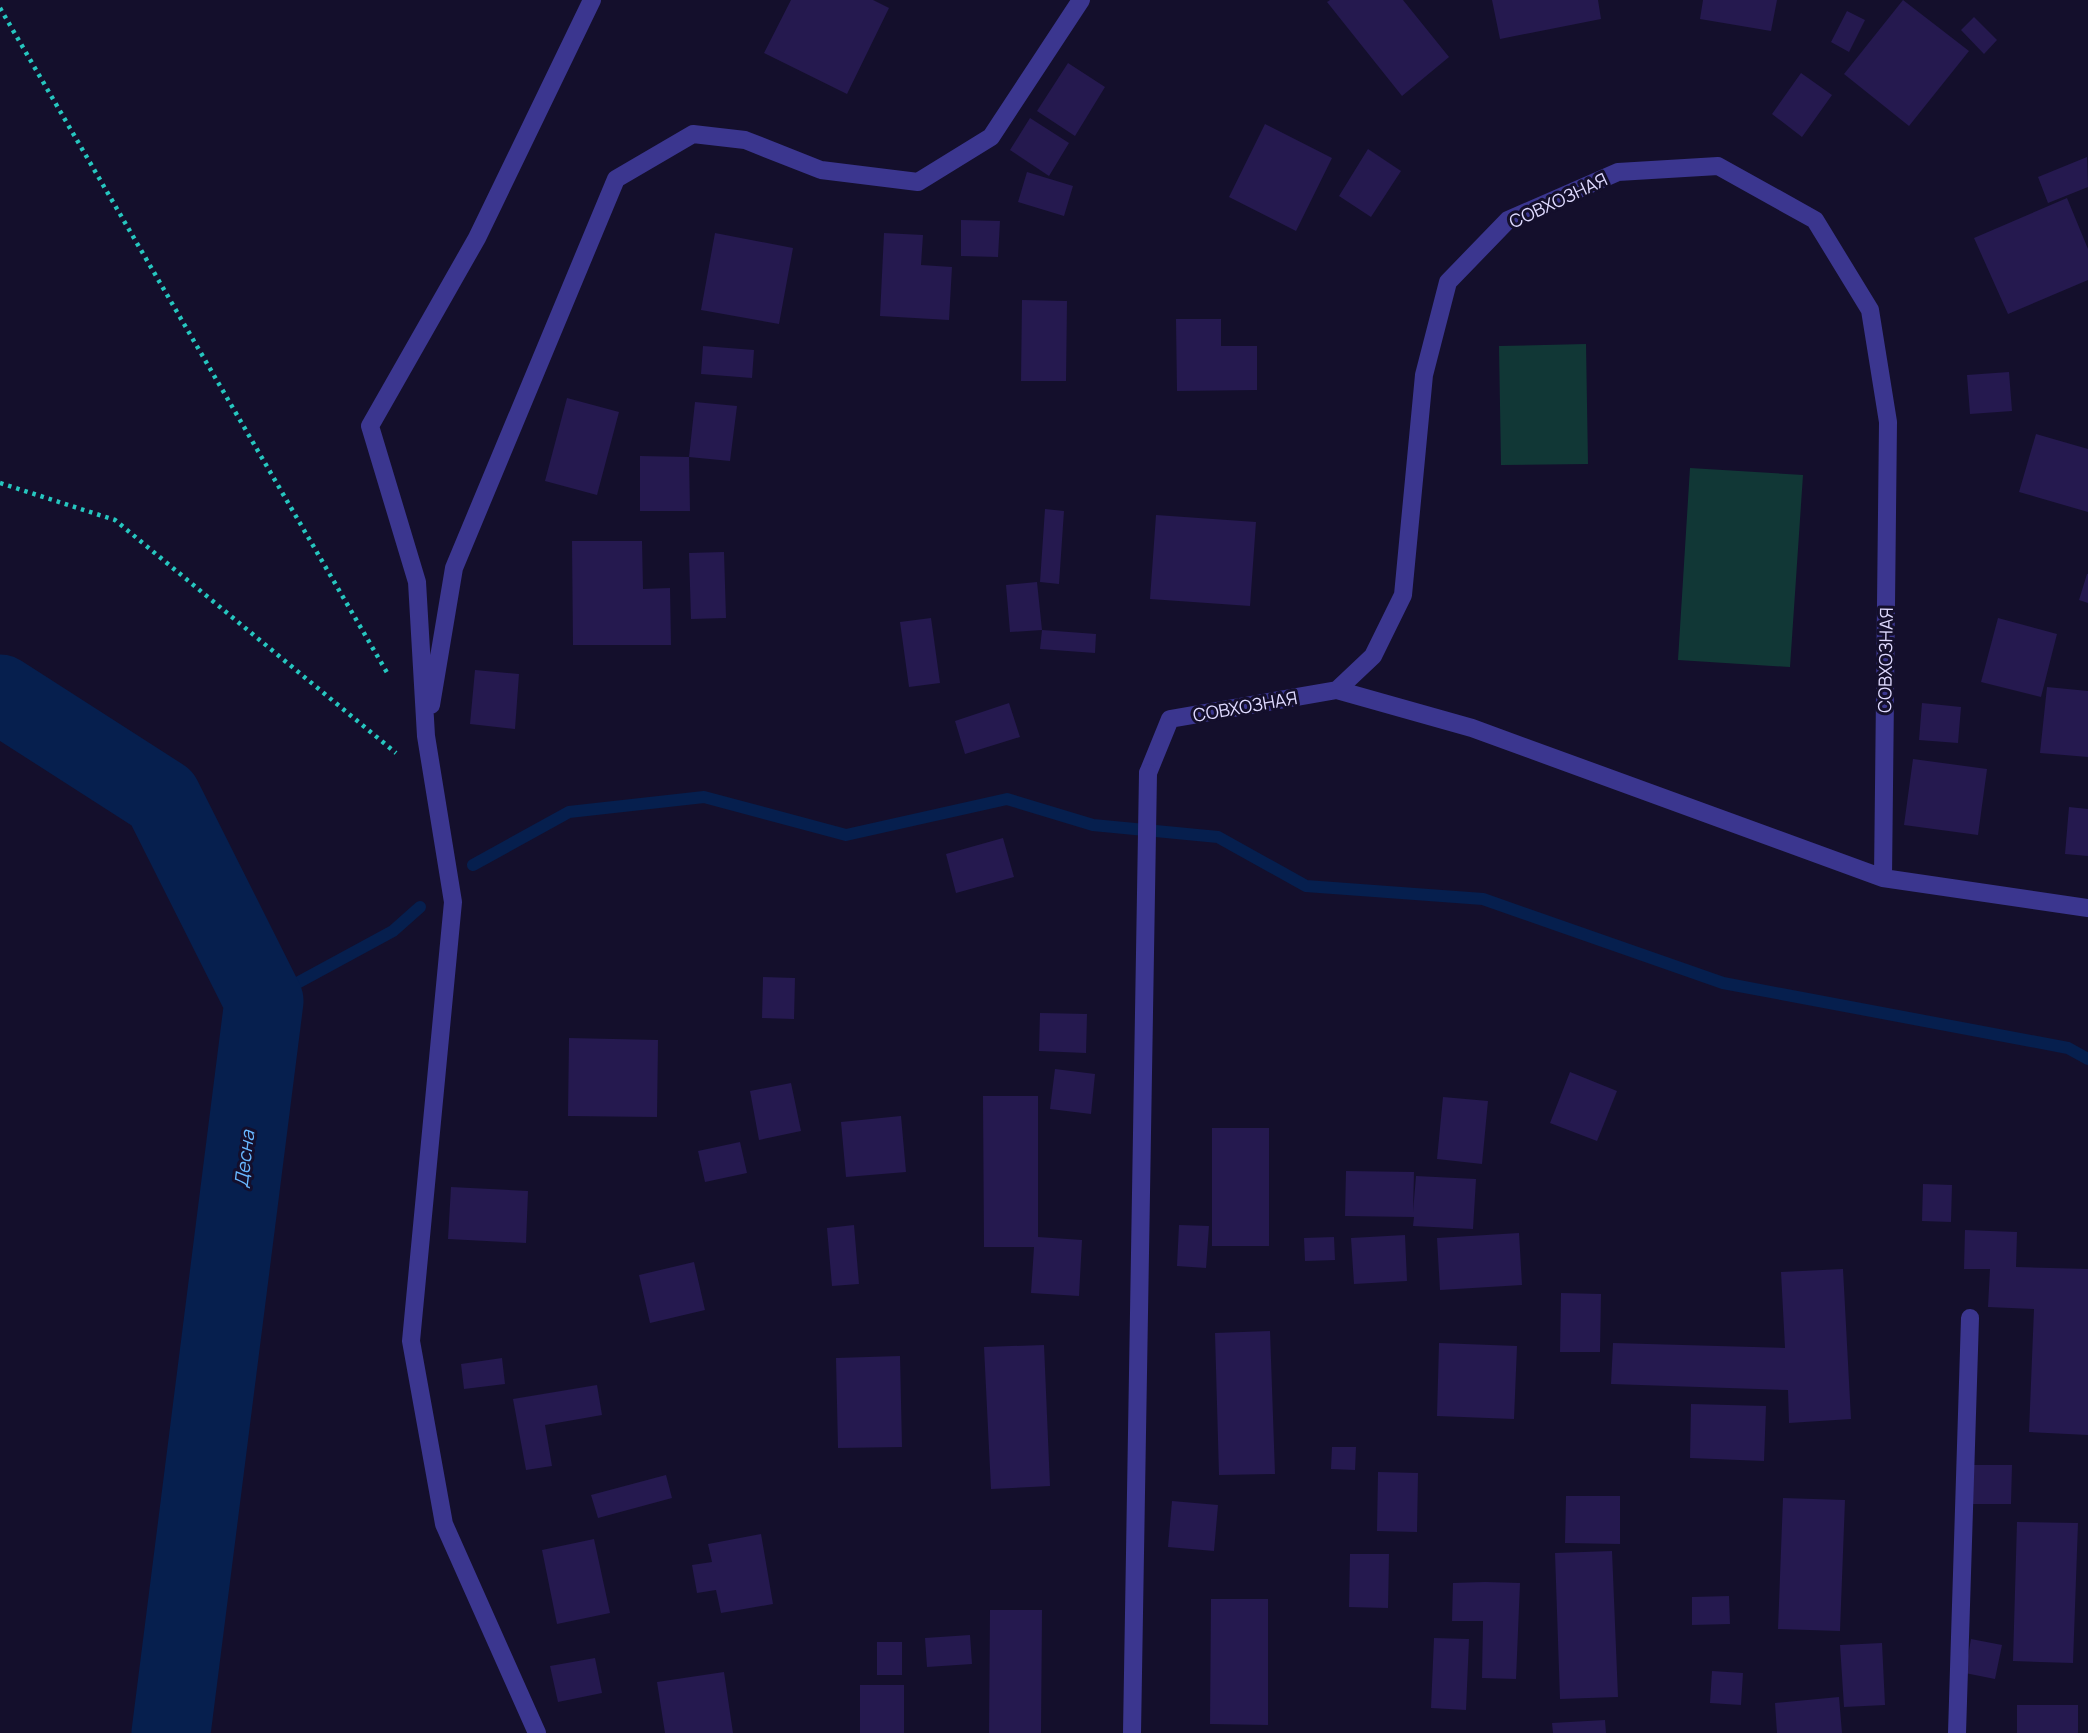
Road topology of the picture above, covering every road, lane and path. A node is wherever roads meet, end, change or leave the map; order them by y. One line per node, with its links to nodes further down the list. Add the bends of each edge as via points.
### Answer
1 (592, 0): 7 (street, via 477,238 370,426 418,582)
2 (1081, 0): 7 (street, via 991,137 918,183 821,170 745,140 693,134 616,179 454,568)
3 (0, 9): 5 (path)
4 (0, 483): 8 (path, via 115,520)
5 (396, 688)
6 (1337, 690): 9 (street, СОВХОЗНАЯ, via 1472,728); 9 (street, СОВХОЗНАЯ, via 1373,656 1403,595 1424,375 1448,282 1508,220 1618,172 1718,166 1815,220 1870,310 1888,422); 13 (street, СОВХОЗНАЯ, via 1170,719 1148,773)
7 (426, 736): 8 (street)
8 (433, 783): 12 (street, via 453,902 411,1341 444,1524)
9 (1883, 878): 10 (street, СОВХОЗНАЯ)
10 (2088, 908)
11 (1970, 1318): 14 (street)
12 (537, 1733)
13 (1132, 1733)
14 (1957, 1733)

